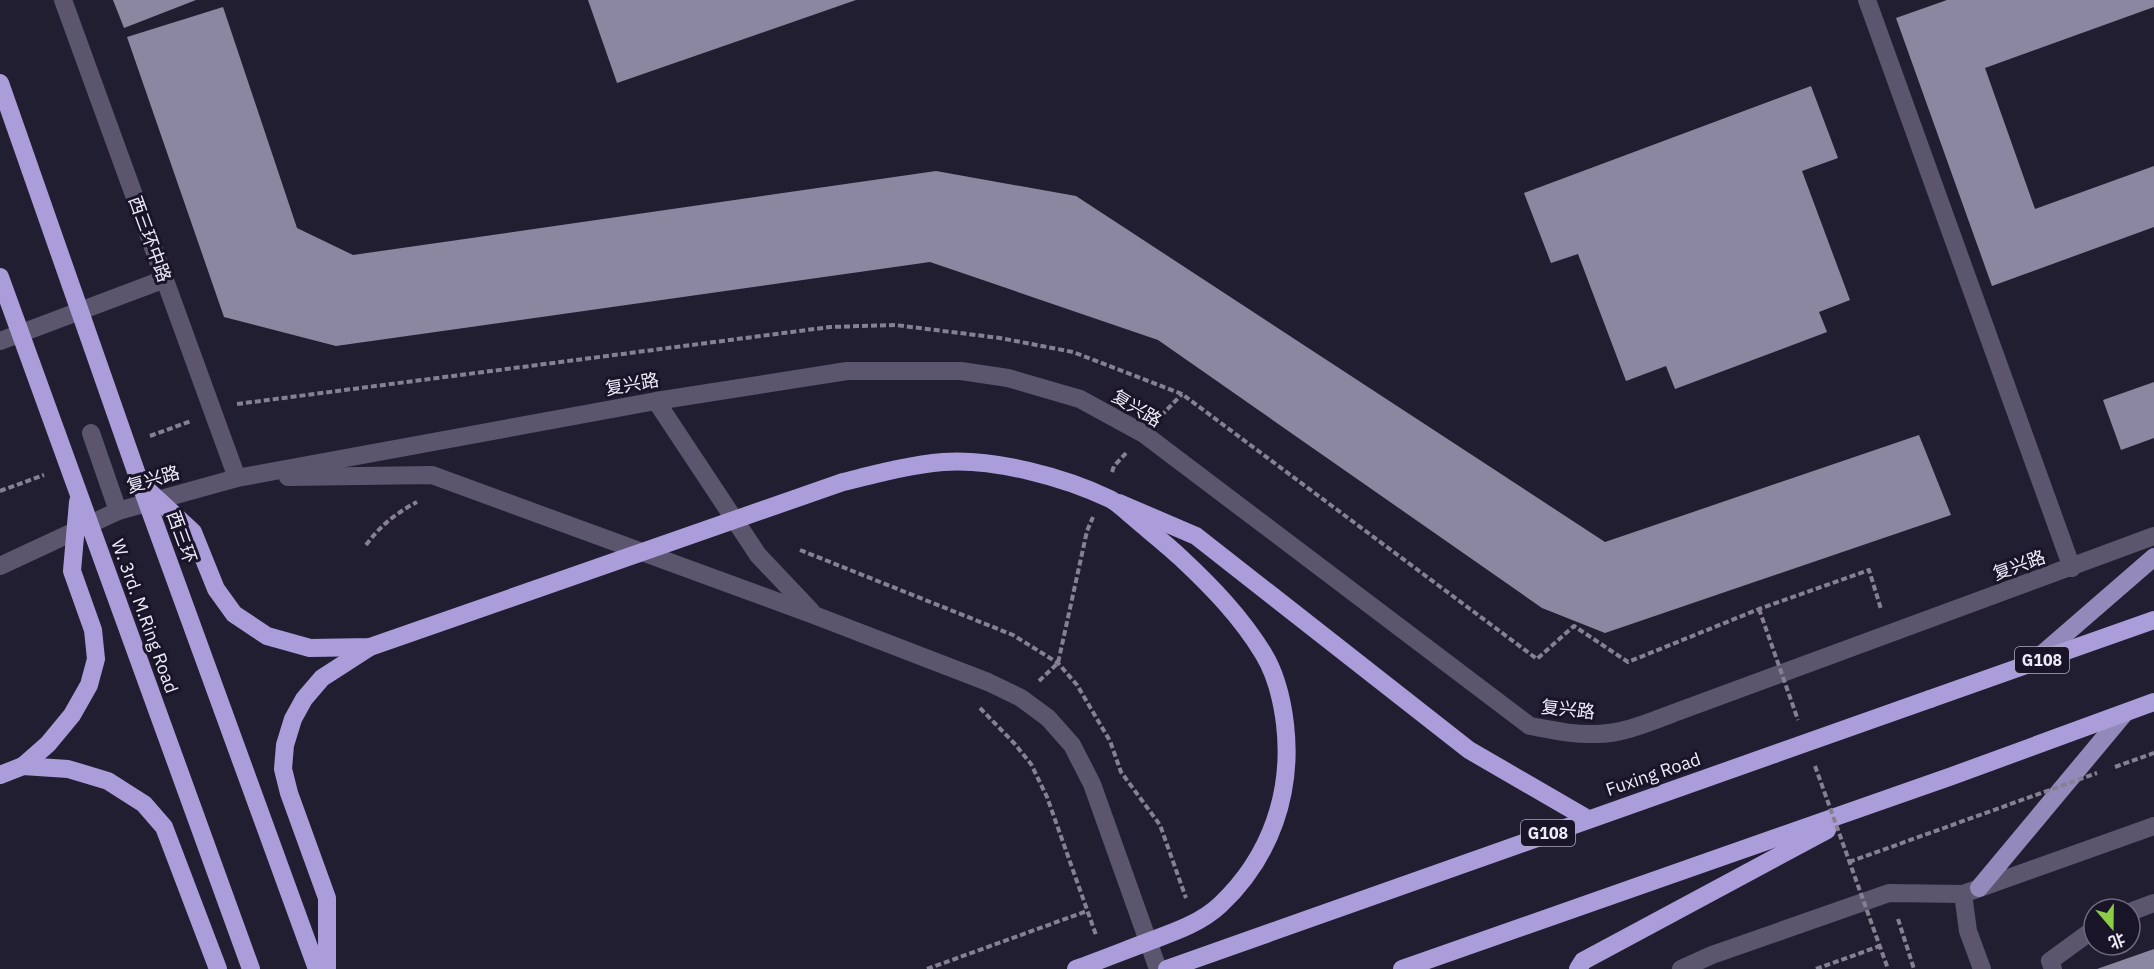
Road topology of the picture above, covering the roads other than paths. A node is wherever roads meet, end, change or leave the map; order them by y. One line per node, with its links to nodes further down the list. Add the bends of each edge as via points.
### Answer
1 (63, 0): 5 (street, 西三环中路)
2 (1867, 0): 17 (street)
3 (0, 83): 10 (highway, 西三环, bridge)
4 (0, 277): 11 (highway, W. 3rd. M.Ring Road, bridge)
5 (165, 279): 6 (street); 9 (street, 西三环中路)
6 (0, 341)
7 (656, 401): 9 (street, 复兴路); 17 (street, 复兴路, via 859,371 961,371 1008,378 1080,399 1144,434 1530,726 1576,734 1633,727); 18 (street, via 758,555)
8 (92, 433): 13 (street)
9 (237, 478): 13 (street, 复兴路); 18 (street, via 432,475)
10 (140, 483): 20 (highway, bridge, via 193,532 216,589 234,614 267,636 310,648); 33 (highway, 西三环, bridge)
11 (79, 497): 24 (highway, bridge, via 72,571 93,630 96,659 89,685 72,715); 32 (highway, W. 3rd. M.Ring Road, bridge)
12 (1112, 500): 20 (highway, bridge, via 987,462 905,467 843,482); 27 (highway, bridge, via 1196,536 1469,750); 35 (highway, bridge, via 1203,579 1264,654 1281,697 1287,741 1286,782 1277,817 1263,848 1219,907 1189,926)
13 (118, 511): 16 (street, 复兴路)
14 (2154, 536): 17 (street, 复兴路)
15 (2154, 557): 21 (main road)
16 (0, 566)
17 (2072, 568)
18 (814, 615): 36 (street, via 988,681 1048,718 1072,745 1092,784)
19 (2154, 620): 21 (highway, Fuxing Road / G108)
20 (370, 647): 34 (highway, via 322,678 304,699 285,745 283,770 289,794 327,898)
21 (2031, 663): 27 (highway, Fuxing Road / G108, bridge)
22 (2154, 702): 23 (highway)
23 (2124, 714): 26 (highway); 29 (main road)
24 (23, 766): 25 (highway); 31 (highway, via 68,769 108,781 144,804 164,826)
25 (0, 775)
26 (1876, 803): 38 (highway); 39 (highway, via 1583,962)
27 (1588, 819): 37 (highway, Fuxing Road / G108, bridge)
28 (2154, 826): 29 (street)
29 (1971, 891): 40 (street, via 1889,893); 41 (street, via 1968,931)
30 (2082, 938): 42 (street, via 2050,961)
31 (218, 969)
32 (251, 969)
33 (317, 969)
34 (327, 969)
35 (1076, 969)
36 (1158, 969)
37 (1167, 969)
38 (1402, 969)
39 (1578, 969)
40 (1681, 969)
41 (1982, 969)
42 (2053, 969)

